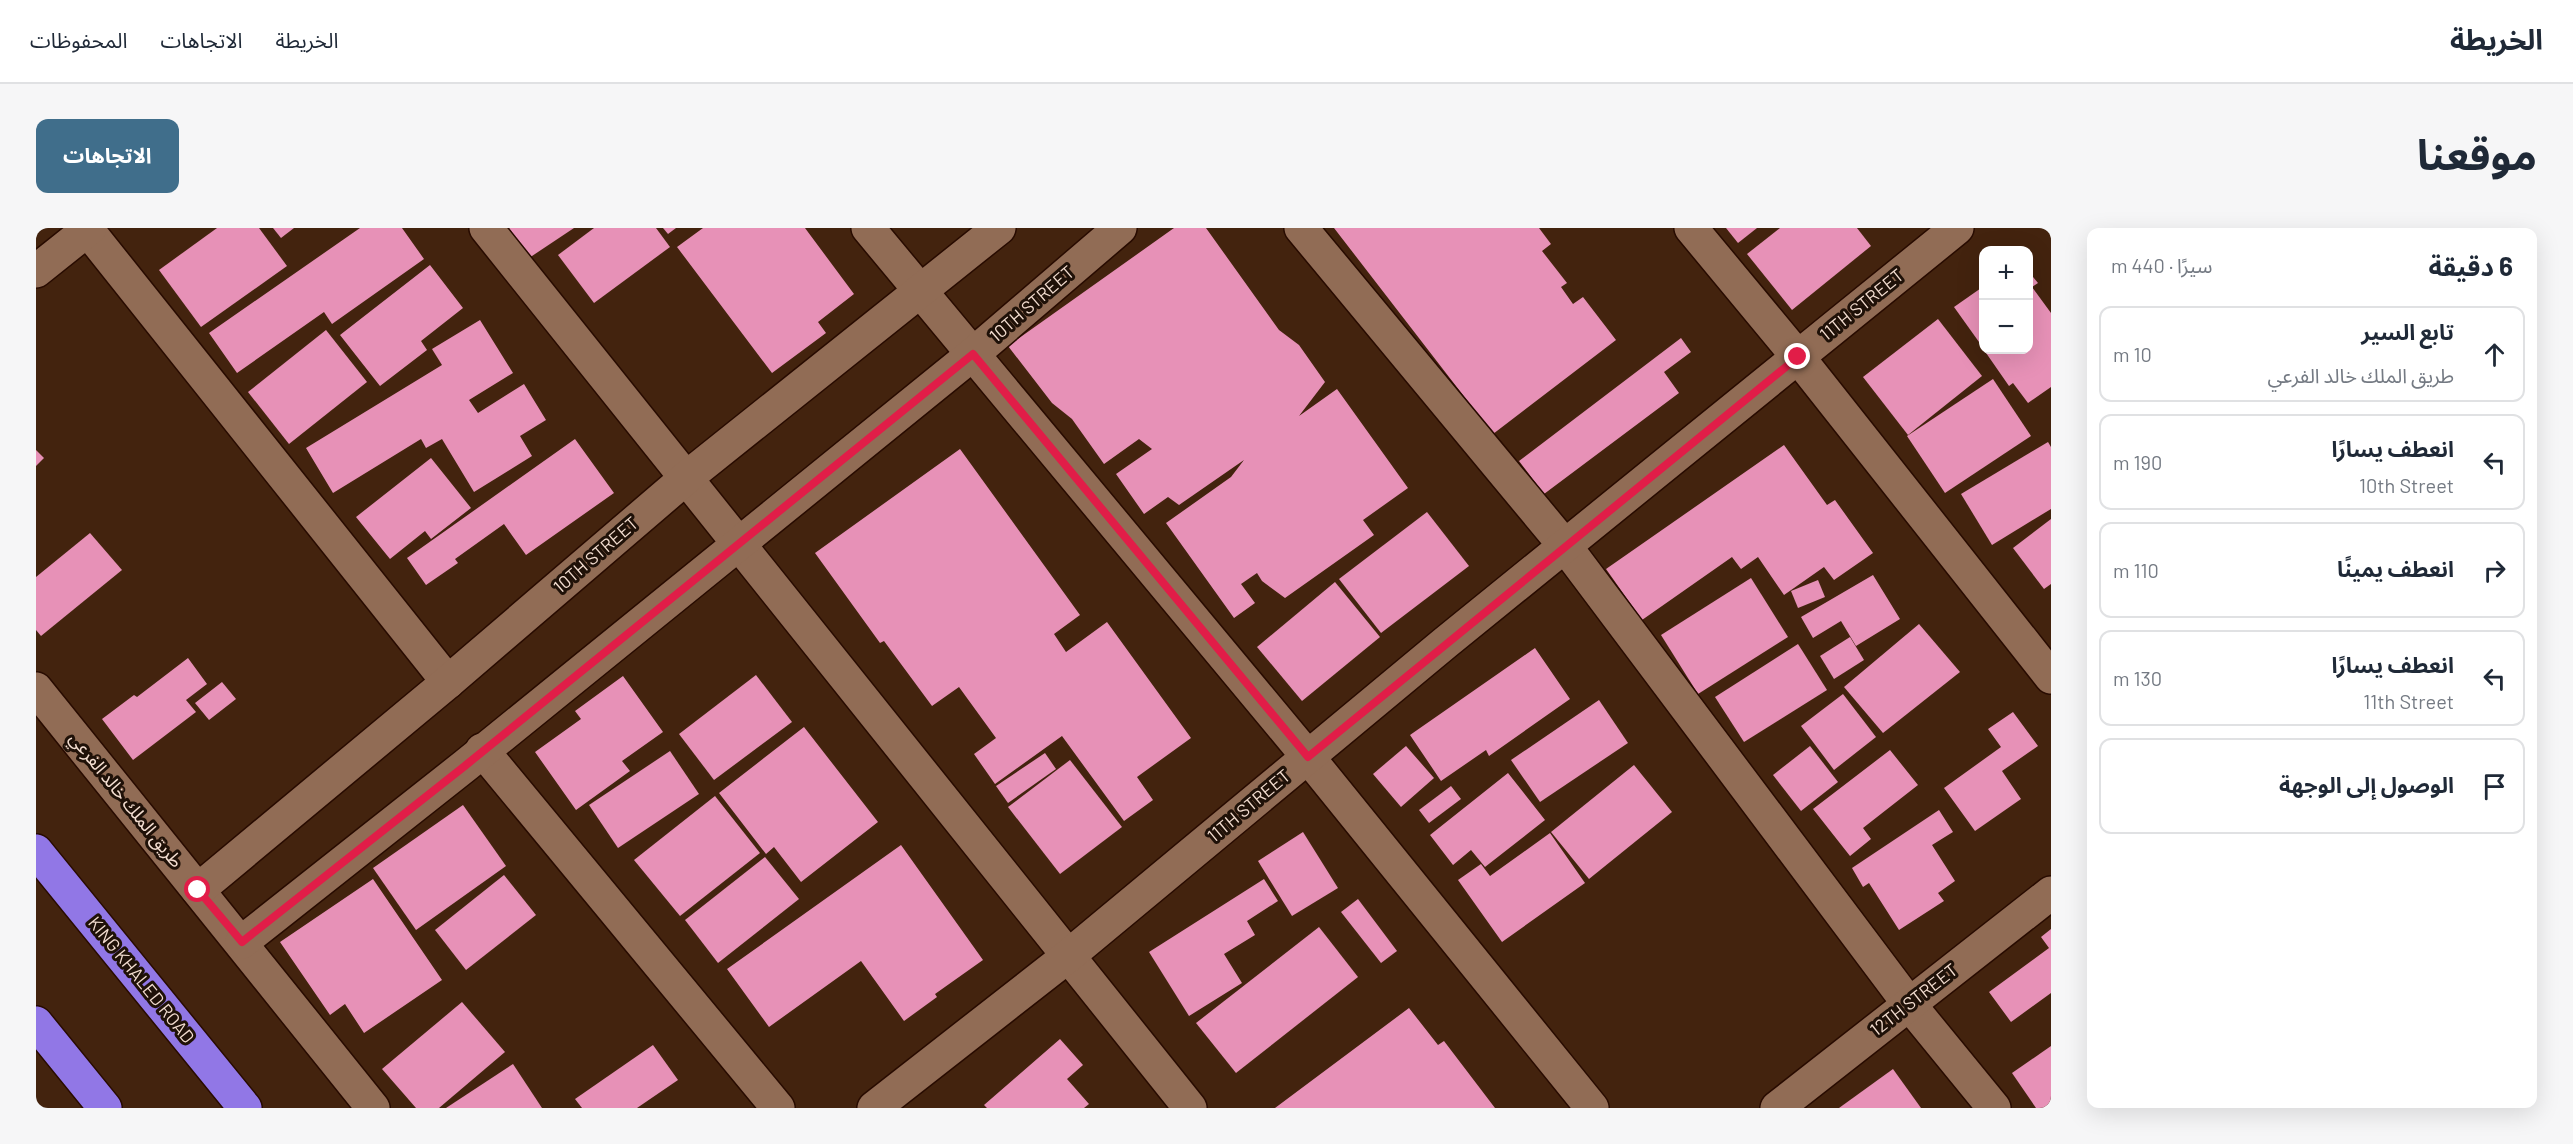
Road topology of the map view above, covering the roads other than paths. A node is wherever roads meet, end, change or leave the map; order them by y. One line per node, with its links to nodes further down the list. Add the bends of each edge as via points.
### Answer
1 (486, 228): 13 (street)
2 (868, 228): 10 (street)
3 (999, 228): 10 (street, 10TH STREET)
4 (1120, 228): 11 (street, 10TH STREET)
5 (1301, 228): 15 (street)
6 (1691, 228): 12 (street)
7 (1957, 228): 12 (street, 11TH STREET)
8 (88, 229): 9 (street); 17 (street)
9 (36, 271)
10 (918, 292): 11 (street); 13 (street, 10TH STREET)
11 (973, 354): 14 (street, 10TH STREET); 20 (street)
12 (1798, 357): 15 (street, 11TH STREET); 16 (street)
13 (686, 478): 14 (street); 17 (street, 10TH STREET)
14 (737, 544): 19 (street, 10TH STREET); 25 (street)
15 (1565, 546): 20 (street, 11TH STREET); 26 (street)
16 (2051, 677)
17 (448, 682): 22 (street, 10TH STREET)
18 (36, 689): 22 (street, طريق الملك خالد الفرعي)
19 (482, 750): 24 (street, 10TH STREET); 31 (street)
20 (1308, 757): 25 (street, 11TH STREET); 34 (street)
21 (36, 851): 29 (highway, KING KHALED ROAD)
22 (198, 890): 24 (street, طريق الملك خالد الفرعي)
23 (2051, 893): 26 (street, 12TH STREET)
24 (242, 942): 30 (street, طريق الملك خالد الفرعي)
25 (1067, 957): 32 (street, 11TH STREET); 33 (street)
26 (1909, 1004): 35 (street, 12TH STREET); 36 (street)
27 (36, 1023): 28 (highway)
28 (105, 1108)
29 (245, 1108)
30 (374, 1108)
31 (778, 1108)
32 (874, 1108)
33 (1190, 1108)
34 (1592, 1108)
35 (1777, 1108)
36 (1994, 1108)

